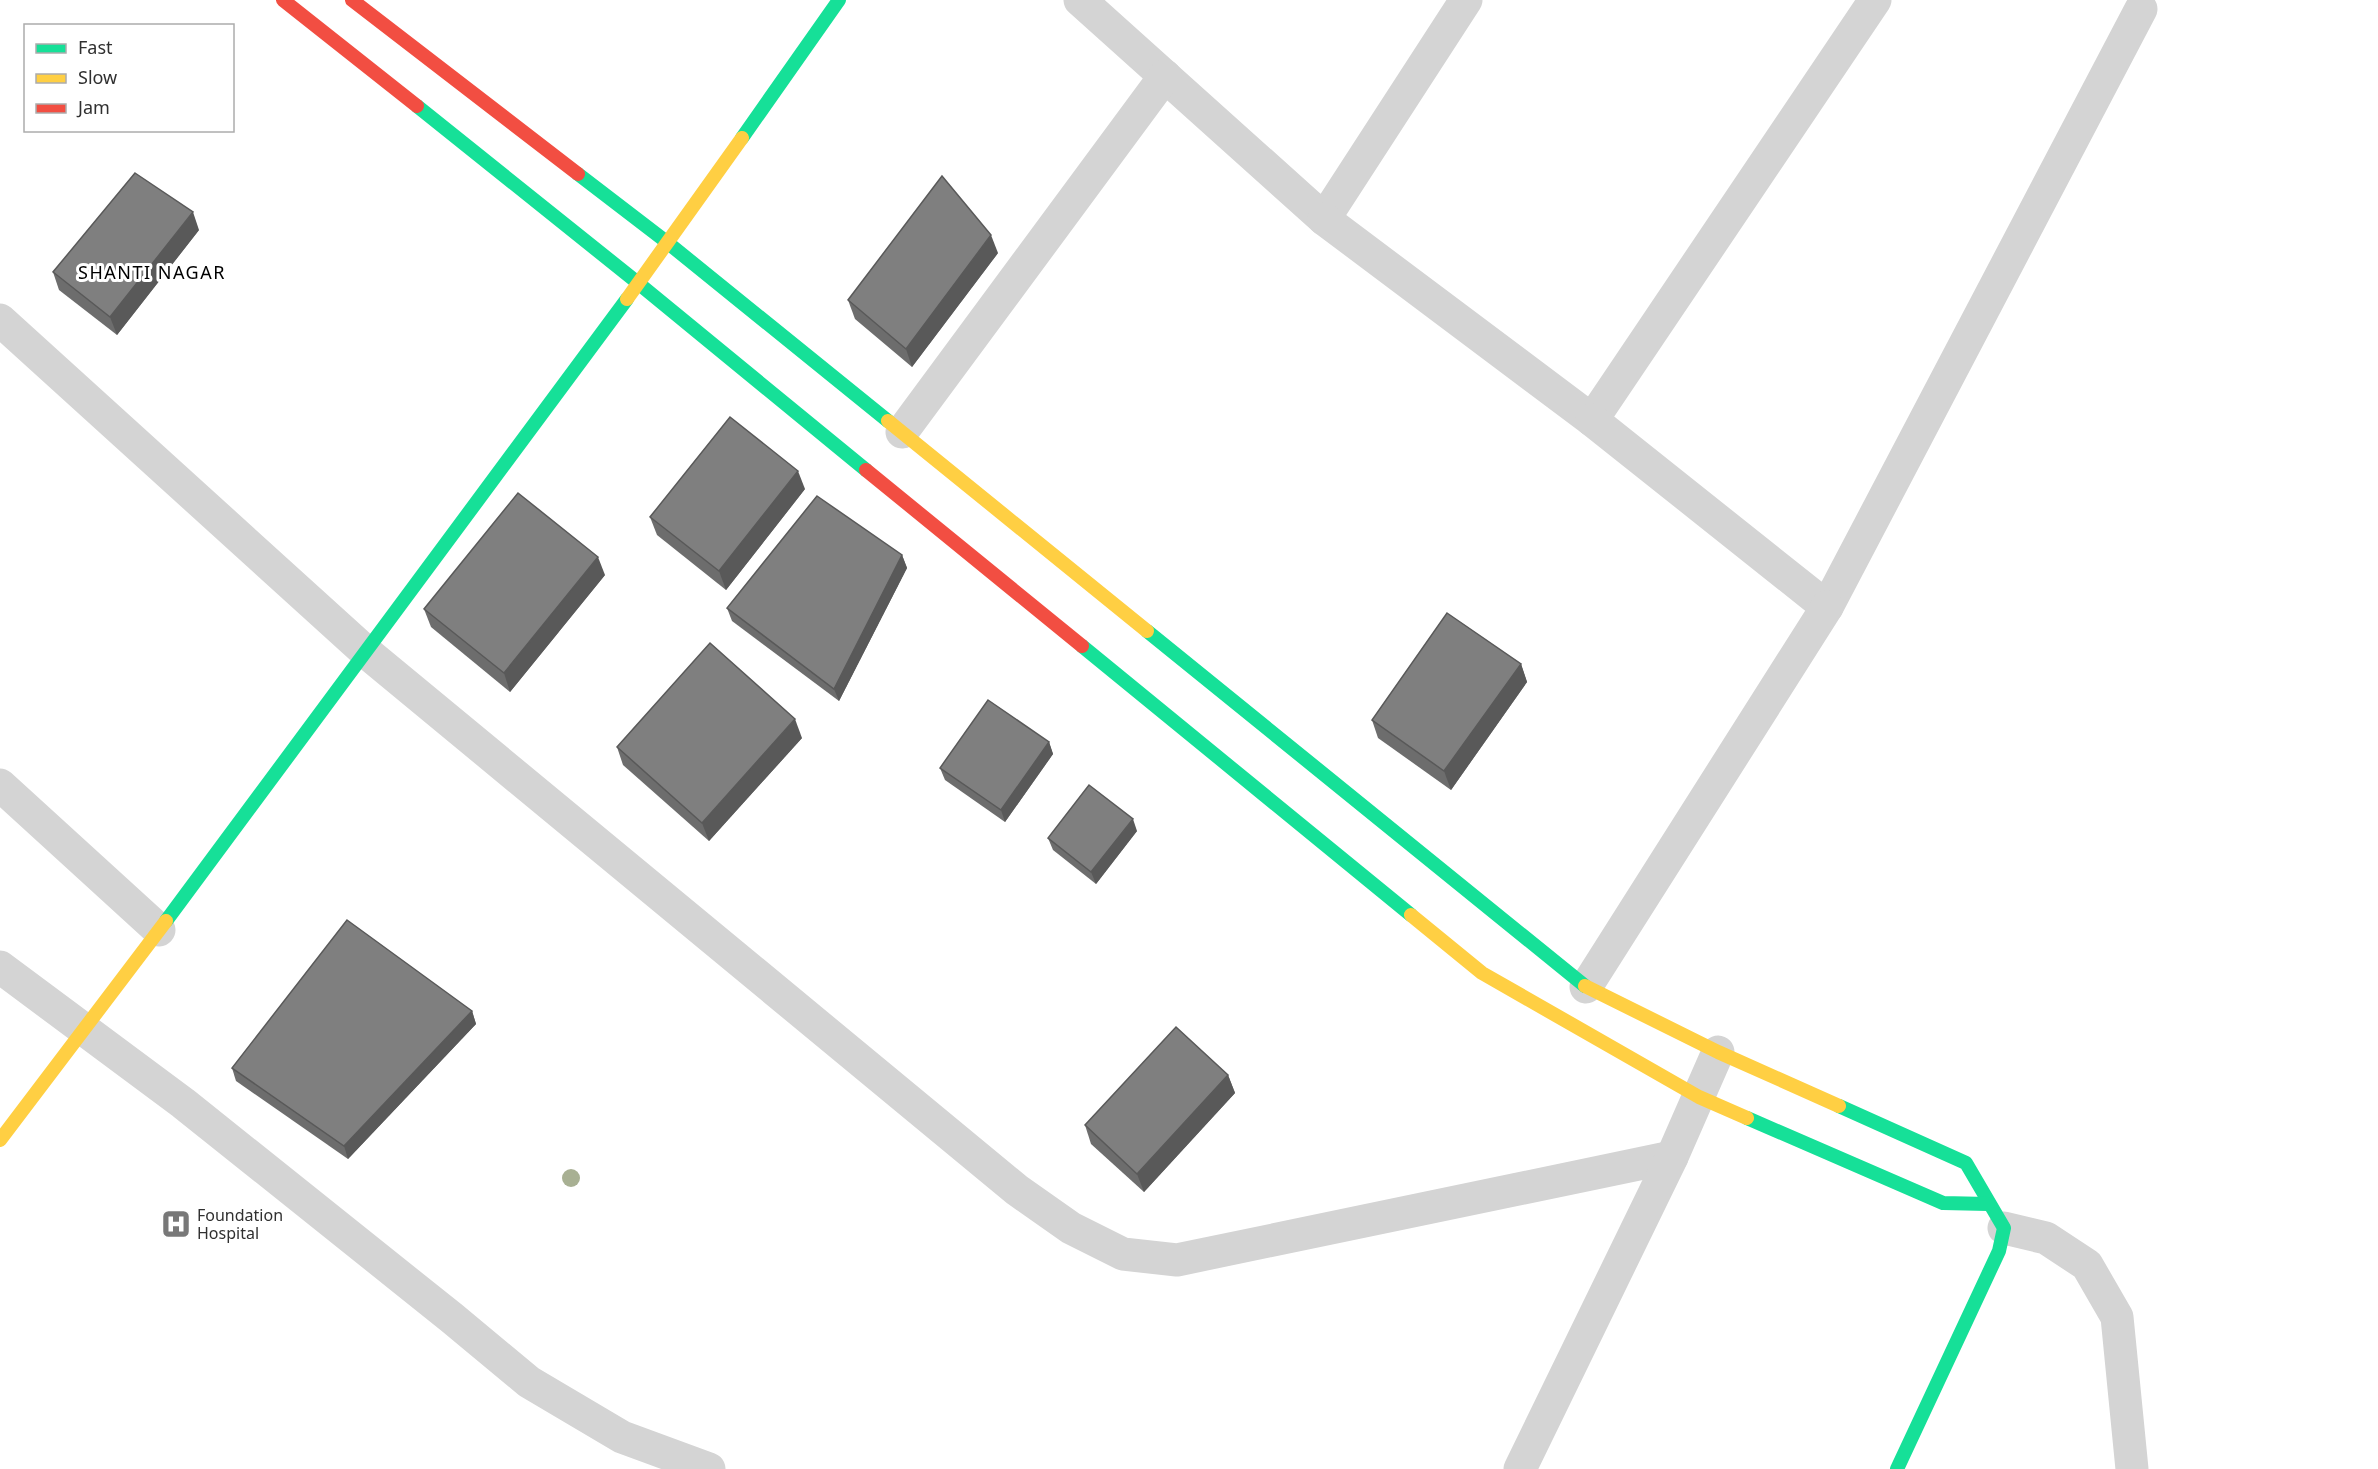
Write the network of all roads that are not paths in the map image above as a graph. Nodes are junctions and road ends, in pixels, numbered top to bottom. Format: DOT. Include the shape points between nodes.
graph roads {
  1 [pos="283,0"];
  2 [pos="352,0"];
  3 [pos="839,0"];
  4 [pos="1080,0"];
  5 [pos="1466,0"];
  6 [pos="1875,0"];
  7 [pos="2140,3"];
  8 [pos="1165,76"];
  9 [pos="1324,219"];
  10 [pos="668,243"];
  11 [pos="638,282"];
  12 [pos="0,320"];
  13 [pos="1592,420"];
  14 [pos="902,432"];
  15 [pos="1827,607"];
  16 [pos="366,652"];
  17 [pos="0,784"];
  18 [pos="159,930"];
  19 [pos="0,967"];
  20 [pos="1586,987"];
  21 [pos="84,1028"];
  22 [pos="1718,1052"];
  23 [pos="1699,1097"];
  24 [pos="0,1140"];
  25 [pos="1672,1157"];
  26 [pos="1996,1216"];
  27 [pos="709,1469"];
  28 [pos="1520,1469"];
  29 [pos="1897,1469"];
  30 [pos="2132,1469"];
  1 -- 11 [label="street"];
  2 -- 10 [label="street"];
  3 -- 10 [label="street"];
  4 -- 8 [label="street"];
  5 -- 9 [label="street"];
  6 -- 13 [label="street"];
  7 -- 15 [label="street"];
  8 -- 9 [label="street"];
  8 -- 14 [label="street"];
  9 -- 13 [label="street"];
  10 -- 11 [label="street"];
  10 -- 14 [label="street"];
  11 -- 16 [label="street"];
  11 -- 23 [label="street" via="1482,974"];
  12 -- 16 [label="street"];
  13 -- 15 [label="street"];
  14 -- 20 [label="street"];
  15 -- 20 [label="street"];
  16 -- 18 [label="street"];
  16 -- 25 [label="street" via="1017,1190 1071,1228 1123,1254 1177,1260"];
  17 -- 18 [label="street"];
  18 -- 21 [label="street"];
  19 -- 21 [label="street"];
  20 -- 22 [label="street"];
  21 -- 24 [label="street"];
  21 -- 27 [label="street" via="529,1382 622,1437"];
  22 -- 23 [label="street"];
  22 -- 26 [label="street" via="1966,1162"];
  23 -- 25 [label="street"];
  23 -- 26 [label="street" via="1943,1203"];
  25 -- 28 [label="street"];
  26 -- 29 [label="street" via="1999,1251"];
  26 -- 30 [label="street" via="2046,1238 2087,1265 2117,1317"];
}
